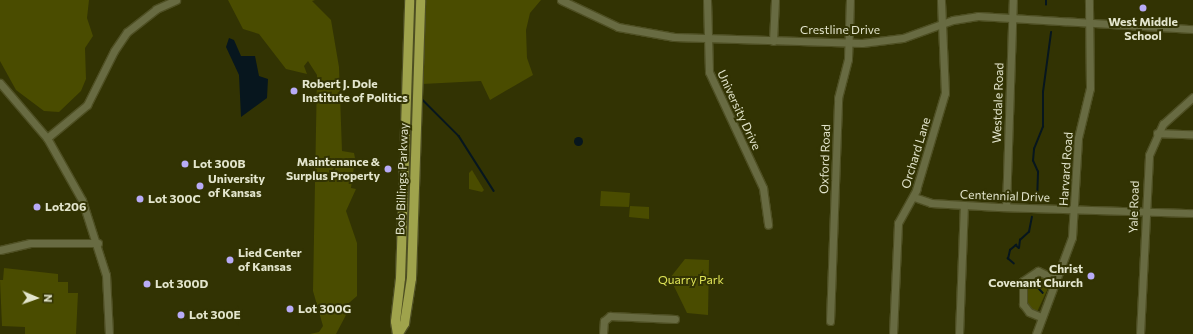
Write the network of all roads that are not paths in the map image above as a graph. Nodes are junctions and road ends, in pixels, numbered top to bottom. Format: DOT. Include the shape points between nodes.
graph roads {
  1 [pos="176,0"];
  2 [pos="409,0"];
  3 [pos="420,0"];
  4 [pos="561,0"];
  5 [pos="707,0"];
  6 [pos="775,0"];
  7 [pos="850,0"];
  8 [pos="941,0"];
  9 [pos="1012,0"];
  10 [pos="1089,0"];
  11 [pos="1012,17"];
  12 [pos="944,23"];
  13 [pos="1089,26"];
  14 [pos="1193,29"];
  15 [pos="707,38"];
  16 [pos="773,41"];
  17 [pos="848,44"];
  18 [pos="0,83"];
  19 [pos="1193,97"];
  20 [pos="1157,133"];
  21 [pos="1193,134"];
  22 [pos="47,138"];
  23 [pos="914,198"];
  24 [pos="964,205"];
  25 [pos="1006,207"];
  26 [pos="1075,209"];
  27 [pos="1144,211"];
  28 [pos="1193,213"];
  29 [pos="768,225"];
  30 [pos="98,242"];
  31 [pos="0,250"];
  32 [pos="1057,280"];
  33 [pos="1040,317"];
  34 [pos="675,319"];
  35 [pos="830,320"];
  36 [pos="108,334"];
  37 [pos="397,334"];
  38 [pos="603,334"];
  39 [pos="893,334"];
  40 [pos="959,334"];
  41 [pos="1036,334"];
  42 [pos="1140,334"];
  1 -- 22 [label="street" via="156,9 127,32 114,51 87,105"];
  2 -- 37 [label="main road, Bob Billings Parkway" via="400,278 395,321"];
  3 -- 37 [label="main road, Bob Billings Parkway" via="411,278 404,323"];
  4 -- 15 [label="street, Crestline Drive" via="629,30"];
  5 -- 15 [label="street, University Drive"];
  6 -- 16 [label="street"];
  7 -- 17 [label="street, Oxford Road"];
  8 -- 12 [label="street, Orchard Lane"];
  9 -- 11 [label="street, Westdale Road"];
  10 -- 13 [label="street, Harvard Road"];
  11 -- 12 [label="street, Crestline Drive" via="969,17"];
  11 -- 13 [label="street, Crestline Drive"];
  11 -- 25 [label="street, Westdale Road"];
  12 -- 17 [label="street, Crestline Drive" via="896,39"];
  12 -- 23 [label="street, Orchard Lane" via="944,100"];
  13 -- 14 [label="street, Crestline Drive"];
  13 -- 26 [label="street, Harvard Road" via="1090,88 1078,138"];
  15 -- 16 [label="street, Crestline Drive"];
  15 -- 29 [label="street, University Drive" via="709,72 763,188"];
  16 -- 17 [label="street, Crestline Drive"];
  17 -- 35 [label="street, Oxford Road" via="838,98"];
  18 -- 22 [label="street"];
  19 -- 20 [label="street, Yale Road" via="1169,116"];
  20 -- 21 [label="street"];
  20 -- 27 [label="street, Yale Road" via="1147,163"];
  22 -- 30 [label="street" via="78,190"];
  23 -- 24 [label="street, Centennial Drive"];
  23 -- 39 [label="street, Orchard Lane" via="897,231"];
  24 -- 25 [label="street, Centennial Drive"];
  24 -- 40 [label="street"];
  25 -- 26 [label="street, Centennial Drive"];
  26 -- 27 [label="street, Centennial Drive"];
  26 -- 32 [label="street, Harvard Road" via="1069,248"];
  27 -- 28 [label="street, Centennial Drive"];
  27 -- 42 [label="street, Yale Road"];
  30 -- 31 [label="street" via="30,243"];
  30 -- 36 [label="street" via="108,289"];
  32 -- 33 [label="street, Harvard Road"];
  32 -- 33 [label="street" via="1038,271 1023,281 1023,304 1029,312"];
  33 -- 41 [label="street, Harvard Road"];
  34 -- 38 [label="street" via="610,316 604,321"];
}
